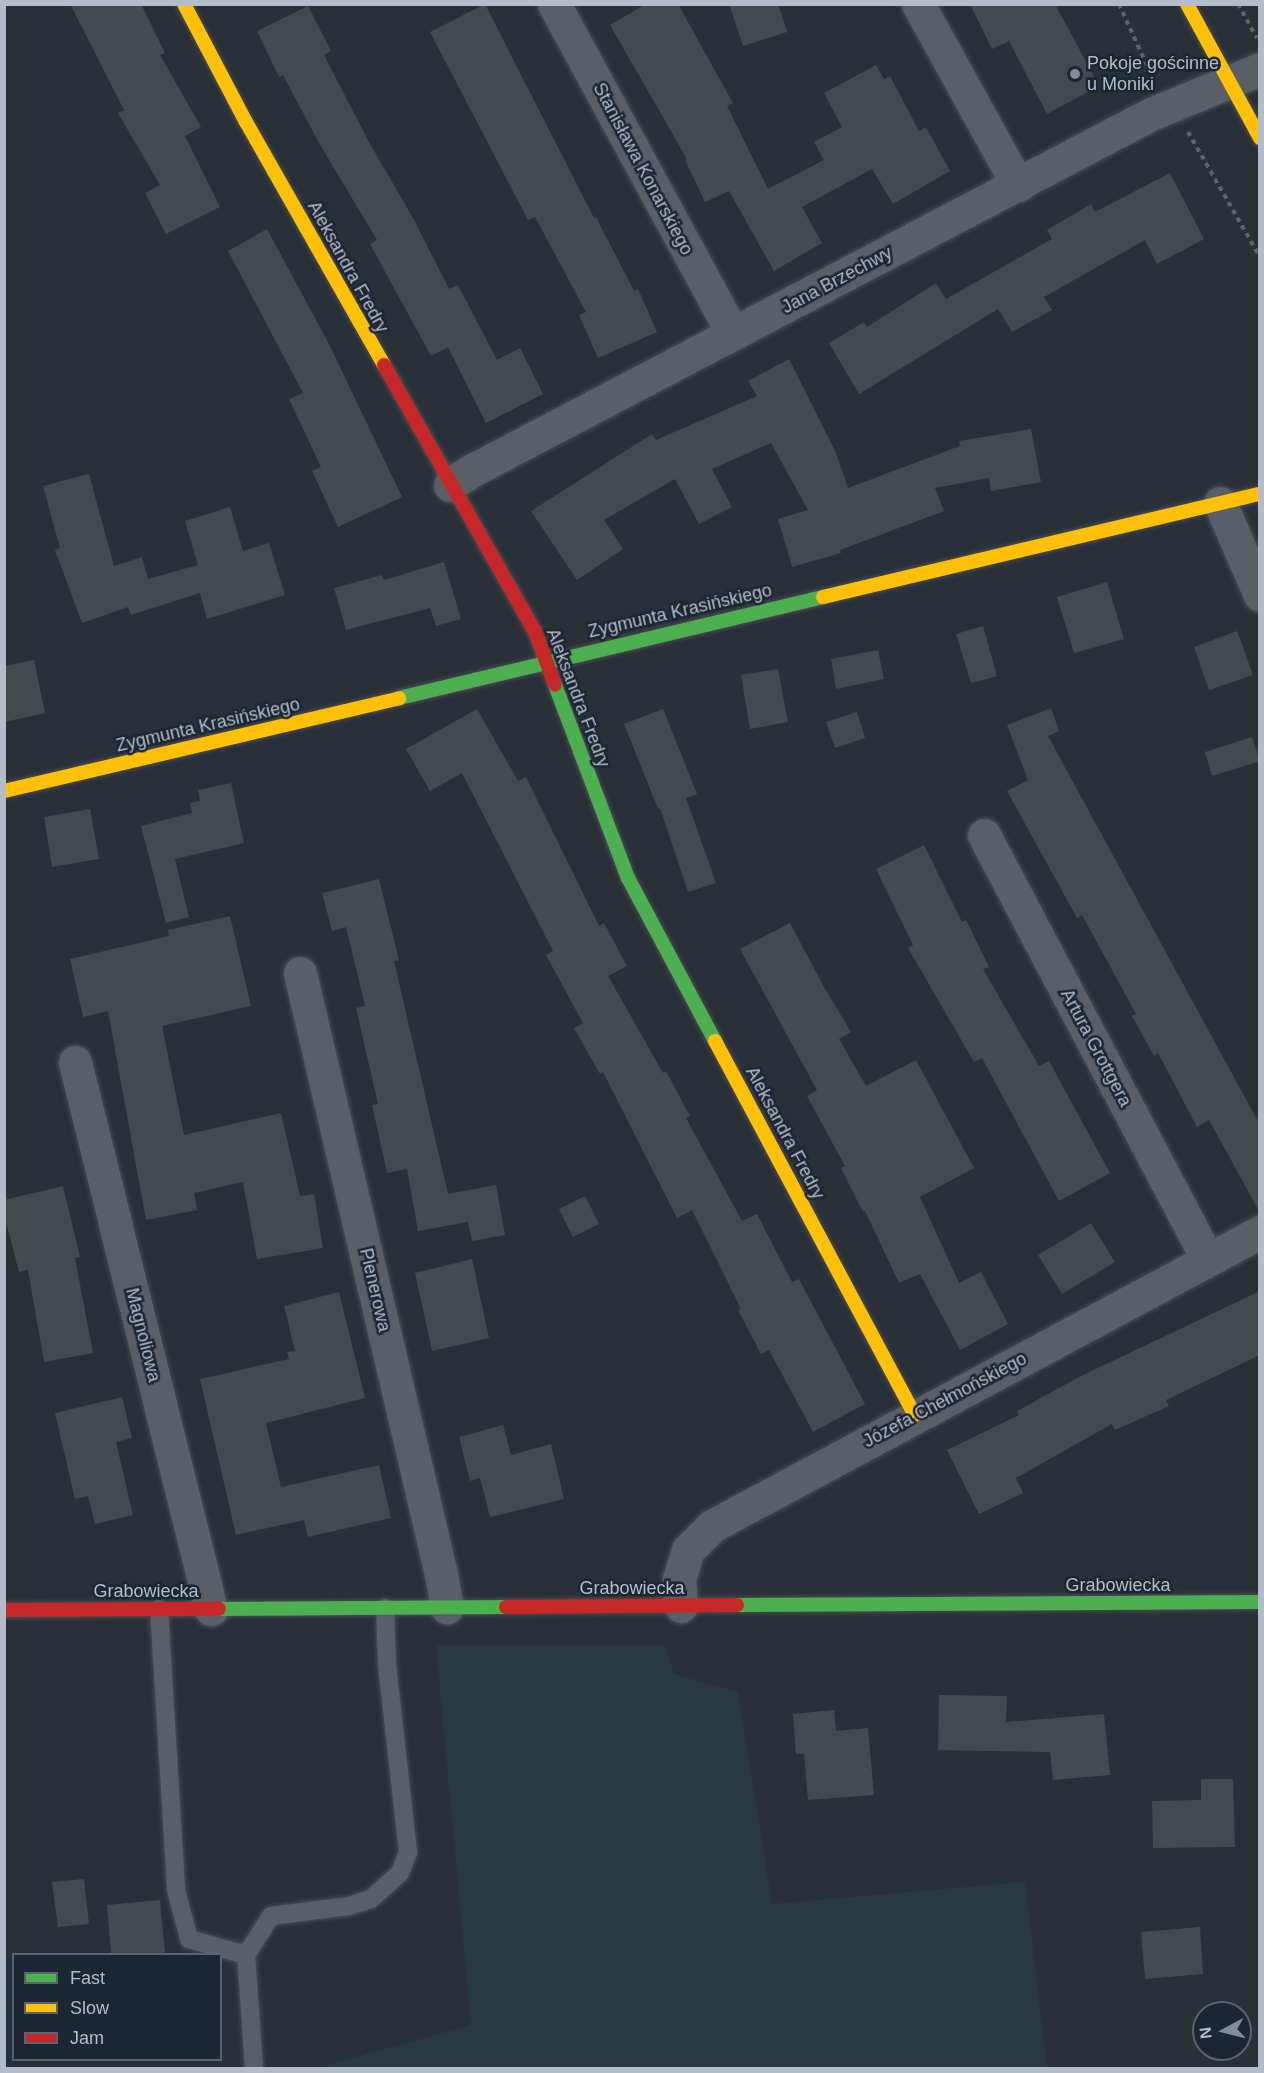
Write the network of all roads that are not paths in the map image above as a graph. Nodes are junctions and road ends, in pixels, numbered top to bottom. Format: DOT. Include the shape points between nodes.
graph roads {
  1 [pos="184,4"];
  2 [pos="554,4"];
  3 [pos="918,4"];
  4 [pos="1187,4"];
  5 [pos="1260,69"];
  6 [pos="1228,84"];
  7 [pos="1260,138"];
  8 [pos="1018,185"];
  9 [pos="733,334"];
  10 [pos="450,485"];
  11 [pos="1260,494"];
  12 [pos="1220,503"];
  13 [pos="1260,595"];
  14 [pos="547,661"];
  15 [pos="4,791"];
  16 [pos="984,836"];
  17 [pos="300,974"];
  18 [pos="75,1062"];
  19 [pos="1260,1232"];
  20 [pos="1208,1260"];
  21 [pos="915,1415"];
  22 [pos="1260,1602"];
  23 [pos="681,1606"];
  24 [pos="447,1607"];
  25 [pos="386,1608"];
  26 [pos="159,1609"];
  27 [pos="211,1609"];
  28 [pos="4,1610"];
  29 [pos="246,1955"];
  30 [pos="254,2068"];
  1 -- 10 [label="street, Aleksandra Fredry"];
  2 -- 9 [label="street, Stanisława Konarskiego"];
  3 -- 8 [label="street"];
  4 -- 6 [label="street"];
  5 -- 6 [label="street, Jana Brzechwy"];
  6 -- 7 [label="street"];
  6 -- 8 [label="street, Jana Brzechwy" via="1152,114"];
  8 -- 9 [label="street, Jana Brzechwy"];
  9 -- 10 [label="street, Jana Brzechwy"];
  10 -- 14 [label="street, Aleksandra Fredry" via="536,634"];
  11 -- 12 [label="street, Zygmunta Krasińskiego"];
  12 -- 13 [label="street"];
  12 -- 14 [label="street, Zygmunta Krasińskiego"];
  14 -- 15 [label="street, Zygmunta Krasińskiego"];
  14 -- 21 [label="street, Aleksandra Fredry" via="628,878"];
  16 -- 20 [label="street, Artura Grottgera"];
  17 -- 24 [label="street, Plenerowa"];
  18 -- 27 [label="street, Magnoliowa"];
  19 -- 20 [label="street, Józefa Chełmońskiego"];
  20 -- 21 [label="street, Józefa Chełmońskiego"];
  21 -- 23 [label="street, Józefa Chełmońskiego" via="712,1526 688,1550 679,1579"];
  22 -- 23 [label="street, Grabowiecka"];
  23 -- 24 [label="street, Grabowiecka"];
  24 -- 25 [label="street, Grabowiecka"];
  25 -- 27 [label="street, Grabowiecka"];
  25 -- 29 [label="lane" via="387,1664 408,1852 400,1873 371,1899 349,1906 271,1916"];
  26 -- 27 [label="street, Grabowiecka"];
  26 -- 28 [label="street, Grabowiecka"];
  26 -- 29 [label="lane" via="176,1890 189,1939"];
  29 -- 30 [label="lane"];
}
